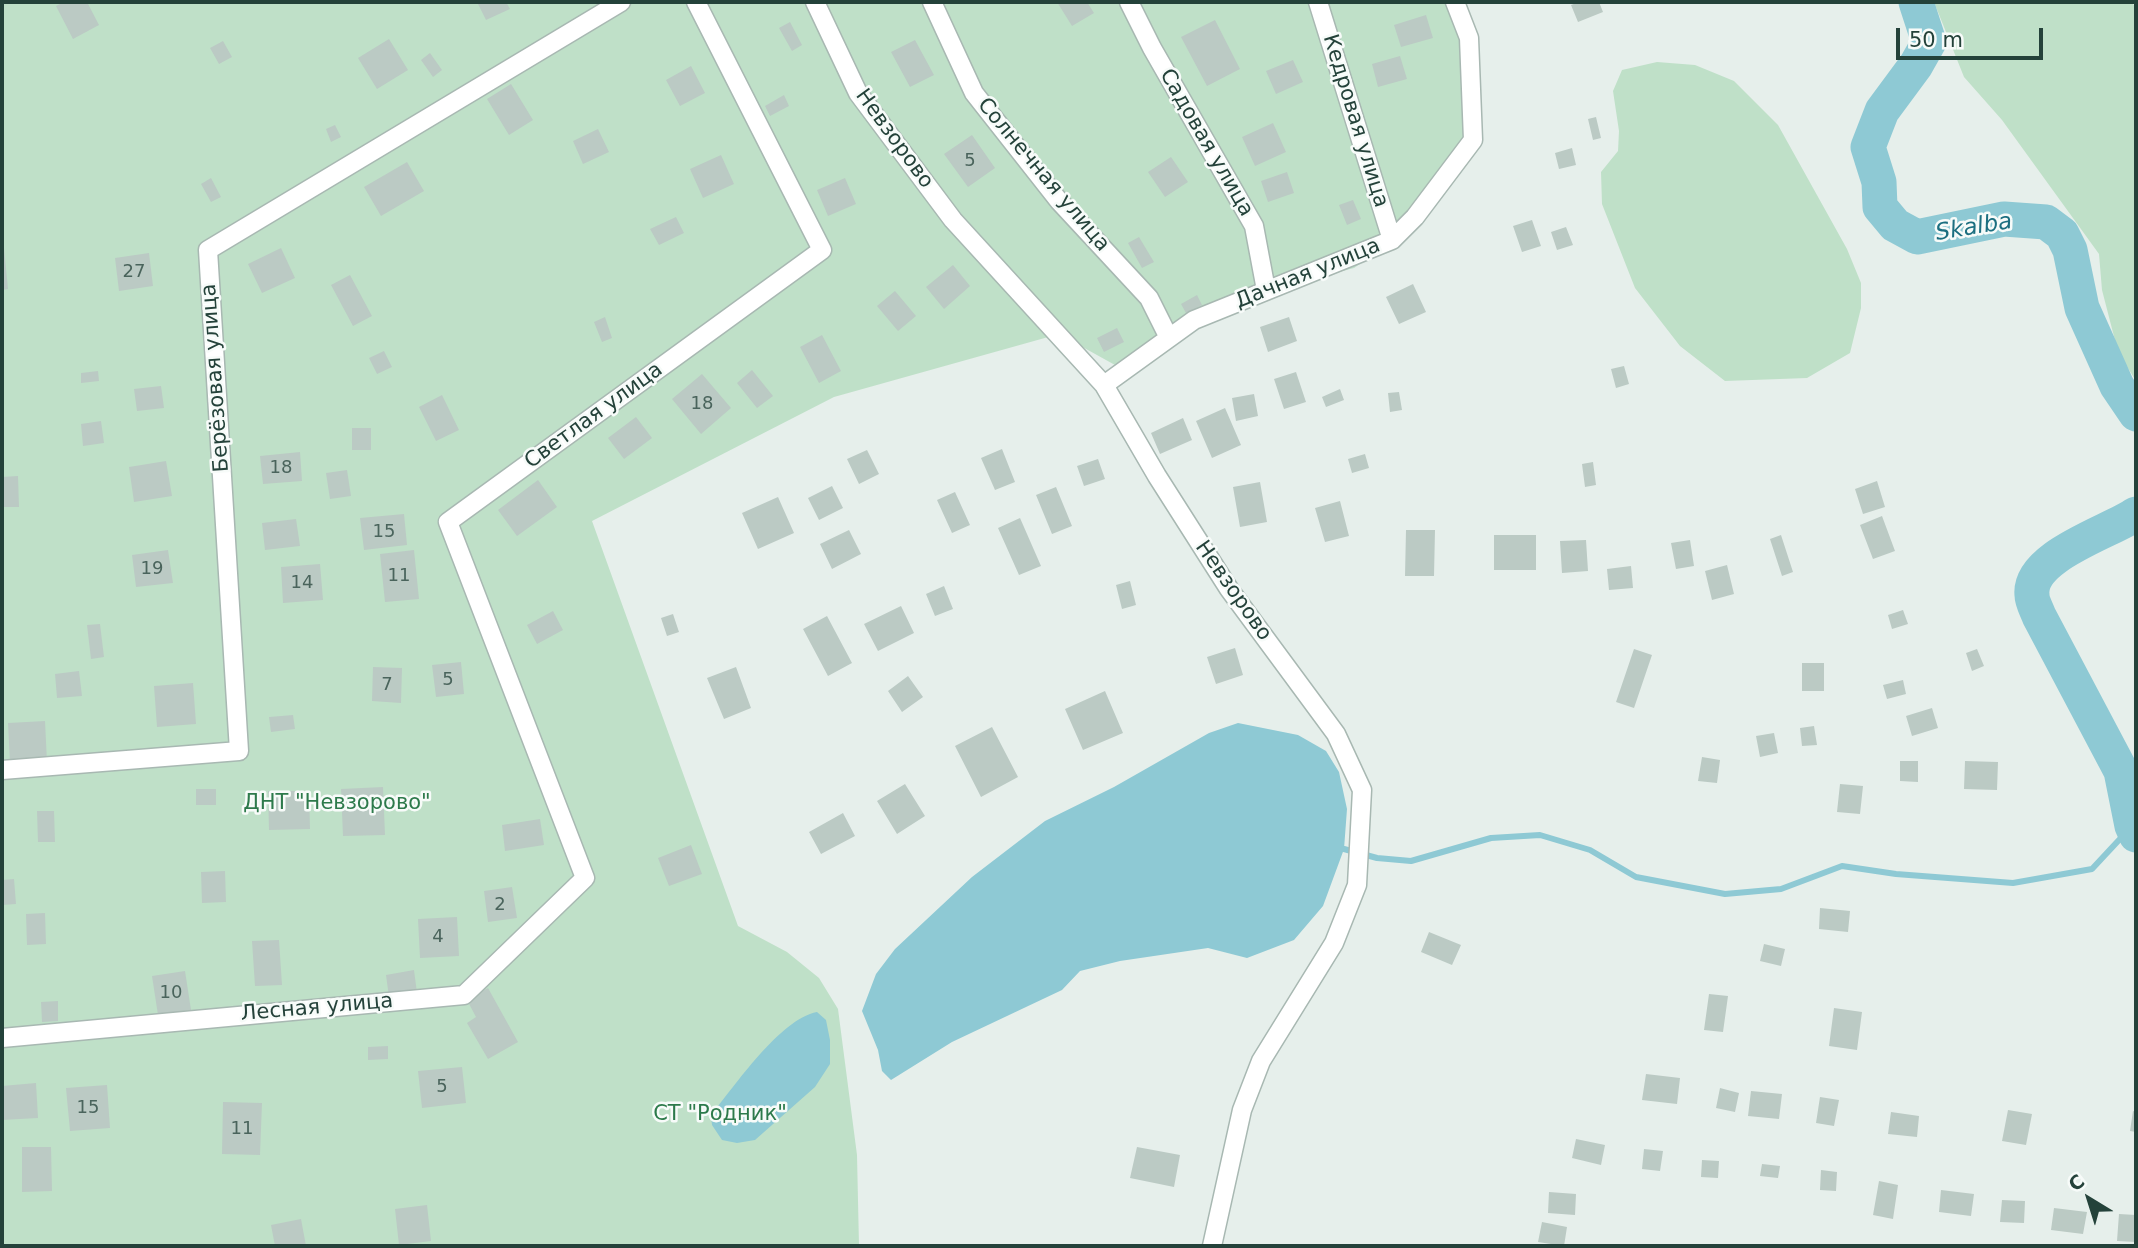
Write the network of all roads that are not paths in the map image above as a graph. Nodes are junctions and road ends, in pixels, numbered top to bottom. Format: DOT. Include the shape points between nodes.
graph roads {
  1 [pos="621,2"];
  2 [pos="696,2"];
  3 [pos="815,2"];
  4 [pos="932,2"];
  5 [pos="1129,2"];
  6 [pos="1318,2"];
  7 [pos="1455,2"];
  8 [pos="1392,240"];
  9 [pos="1266,290"];
  10 [pos="1169,338"];
  11 [pos="1104,385"];
  12 [pos="2,770"];
  13 [pos="585,878"];
  14 [pos="2,1038"];
  15 [pos="1212,1246"];
  1 -- 12 [label="street, Берёзовая улица" via="208,250 239,751"];
  2 -- 13 [label="street, Светлая улица" via="822,250 448,522"];
  3 -- 11 [label="street, Невзорово" via="858,93 873,114 953,220"];
  4 -- 10 [label="street, Солнечная улица" via="974,93 1059,201 1149,298"];
  5 -- 9 [label="street, Садовая улица" via="1254,226"];
  6 -- 8 [label="street, Кедровая улица"];
  7 -- 8 [label="street, Дачная улица" via="1469,38 1473,140"];
  8 -- 9 [label="street, Дачная улица"];
  9 -- 10 [label="street, Дачная улица" via="1195,320"];
  10 -- 11 [label="street, Дачная улица"];
  11 -- 15 [label="street, Невзорово" via="1240,606 1336,734 1362,790 1357,885 1334,943 1261,1061 1241,1110"];
  13 -- 14 [label="street, Лесная улица" via="464,995"];
}
